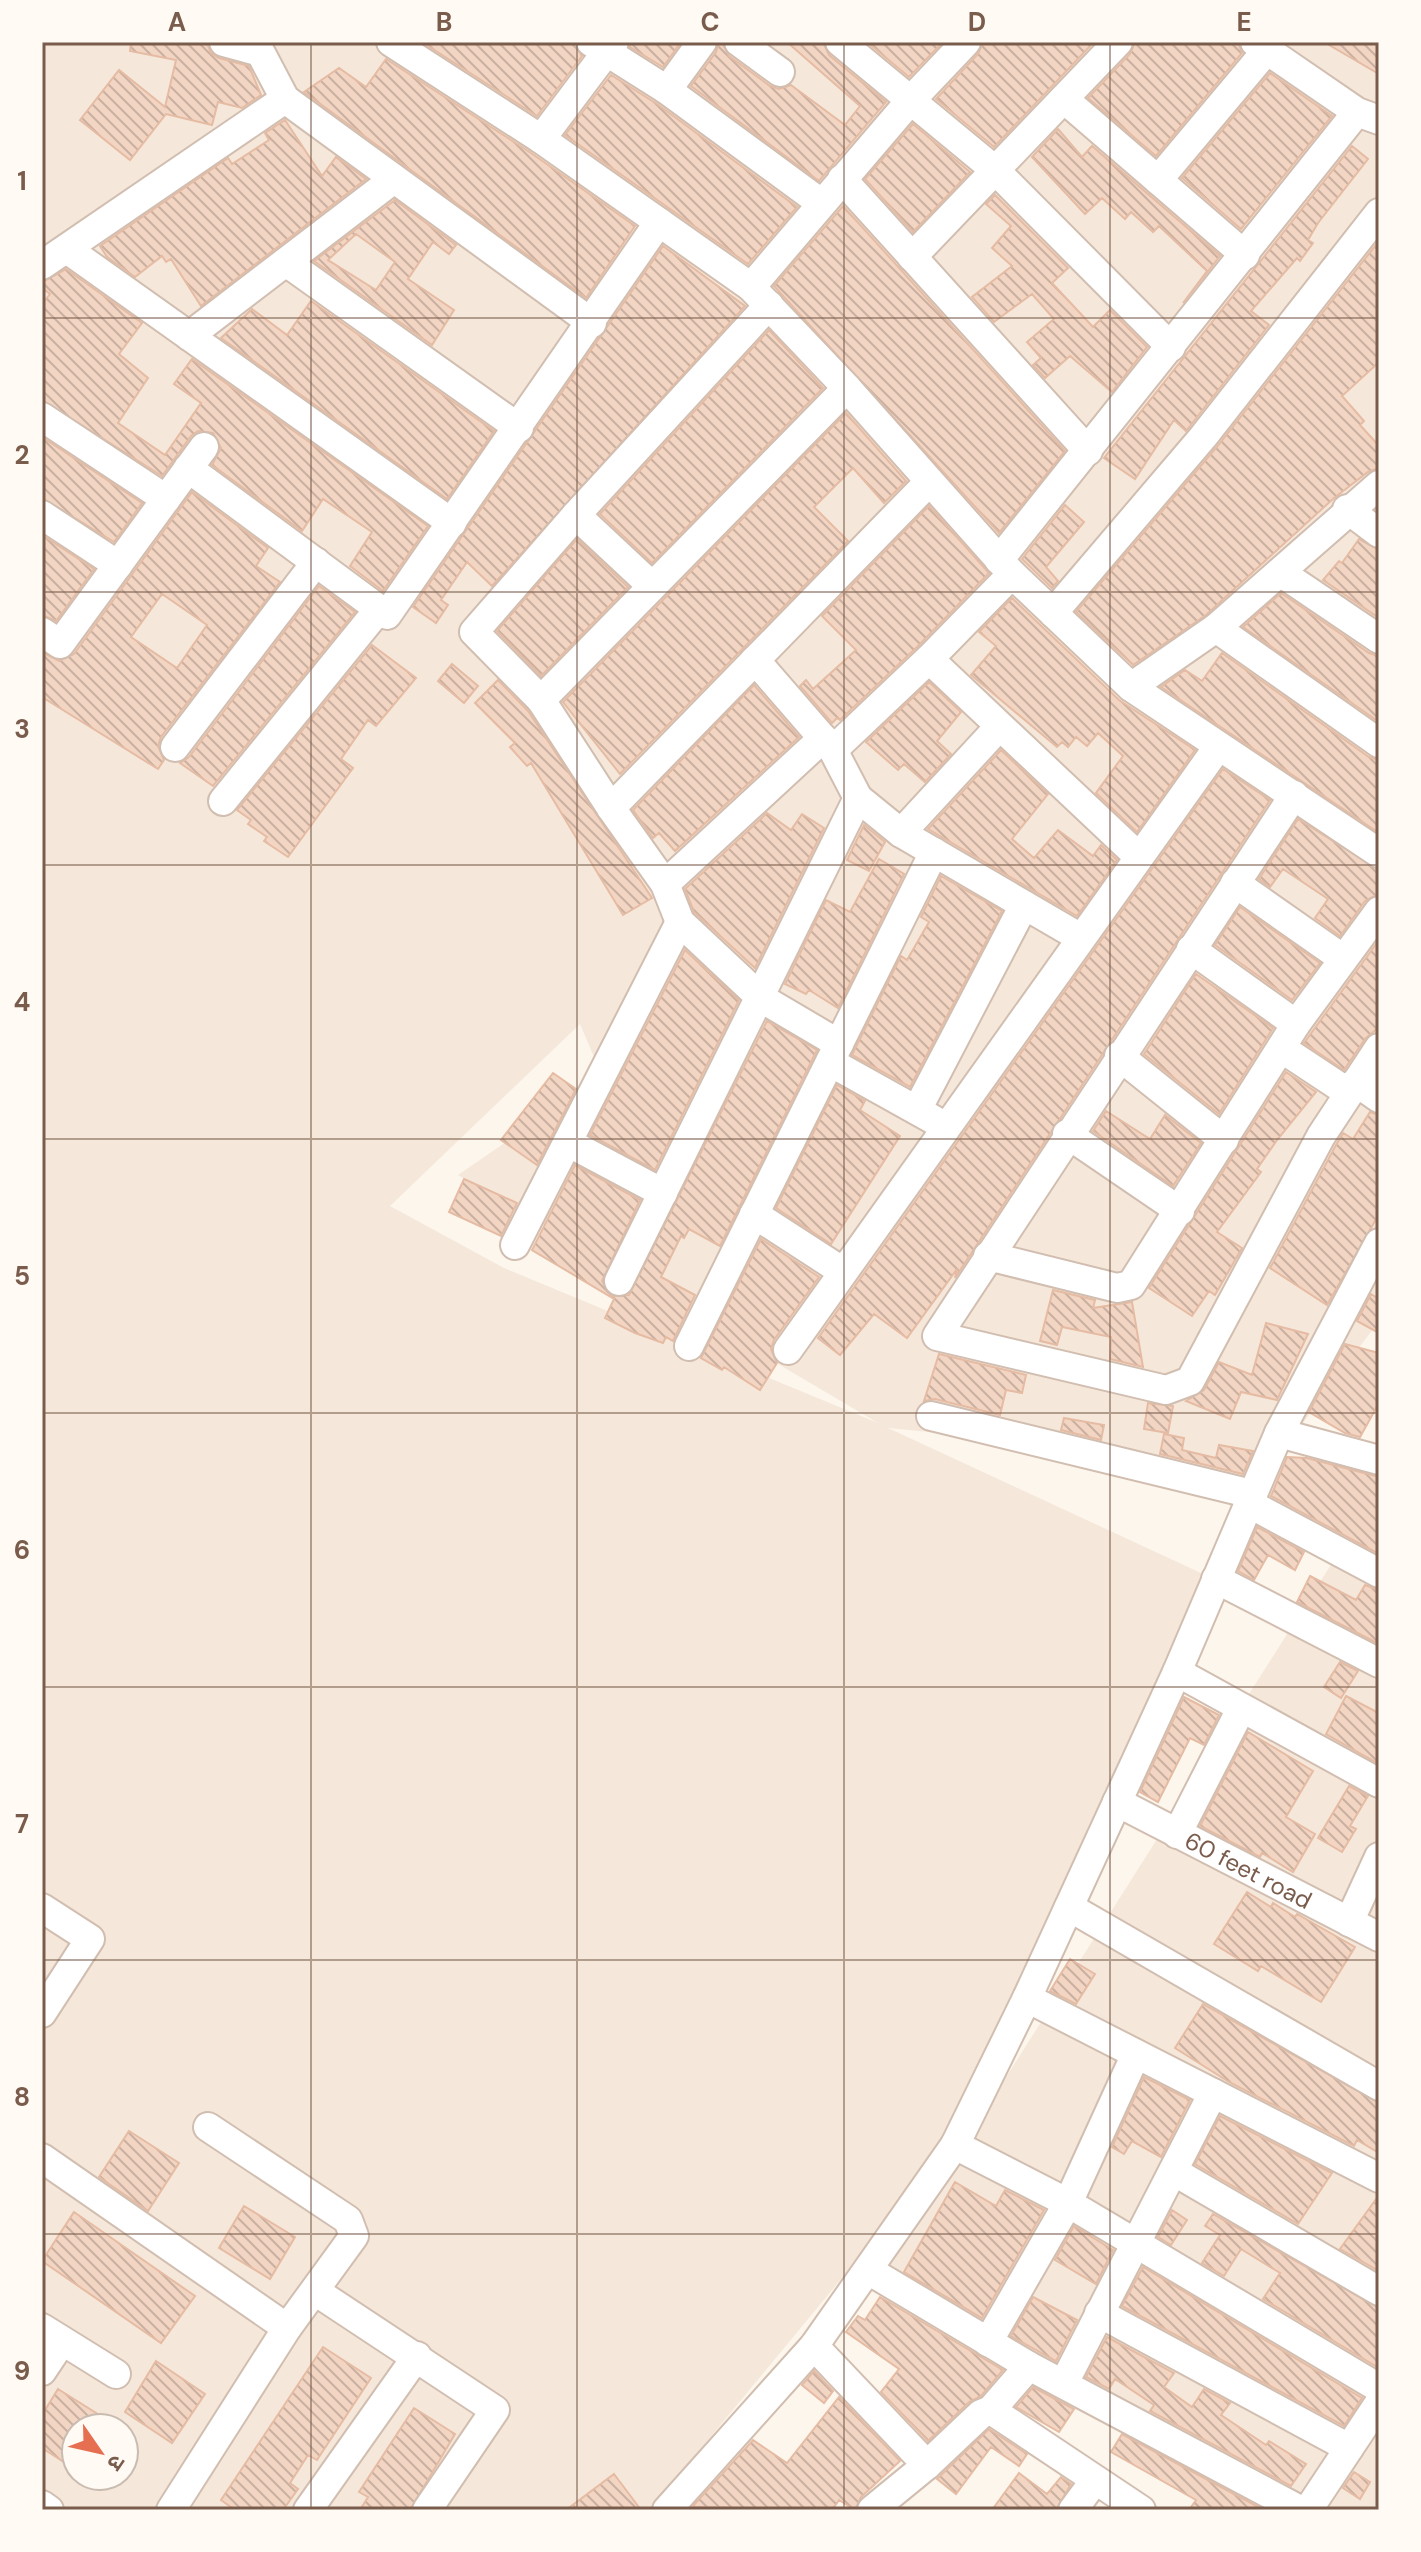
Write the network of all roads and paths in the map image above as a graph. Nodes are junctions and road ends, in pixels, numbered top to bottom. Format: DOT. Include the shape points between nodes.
graph roads {
  1 [pos="224,42"];
  2 [pos="391,42"];
  3 [pos="702,42"];
  4 [pos="739,42"];
  5 [pos="840,42"];
  6 [pos="966,42"];
  7 [pos="1118,42"];
  8 [pos="604,45"];
  9 [pos="256,46"];
  10 [pos="1261,46"];
  11 [pos="780,72"];
  12 [pos="667,90"];
  13 [pos="285,99"];
  14 [pos="1064,99"];
  15 [pos="910,101"];
  16 [pos="1368,116"];
  17 [pos="541,139"];
  18 [pos="995,170"];
  19 [pos="394,179"];
  20 [pos="842,179"];
  21 [pos="1158,180"];
  22 [pos="821,203"];
  23 [pos="1379,213"];
  24 [pos="659,222"];
  25 [pos="67,249"];
  26 [pos="1245,255"];
  27 [pos="912,257"];
  28 [pos="286,262"];
  29 [pos="42,265"];
  30 [pos="760,296"];
  31 [pos="592,323"];
  32 [pos="189,336"];
  33 [pos="1171,347"];
  34 [pos="847,388"];
  35 [pos="42,417"];
  36 [pos="519,428"];
  37 [pos="1088,451"];
  38 [pos="928,483"];
  39 [pos="1379,485"];
  40 [pos="166,499"];
  41 [pos="1347,509"];
  42 [pos="42,515"];
  43 [pos="576,515"];
  44 [pos="452,523"];
  45 [pos="1379,533"];
  46 [pos="316,562"];
  47 [pos="118,565"];
  48 [pos="1005,567"];
  49 [pos="1280,572"];
  50 [pos="652,586"];
  51 [pos="379,609"];
  52 [pos="1053,613"];
  53 [pos="1216,628"];
  54 [pos="42,632"];
  55 [pos="1379,639"];
  56 [pos="929,659"];
  57 [pos="755,660"];
  58 [pos="1131,687"];
  59 [pos="541,700"];
  60 [pos="998,728"];
  61 [pos="1379,743"];
  62 [pos="828,744"];
  63 [pos="175,747"];
  64 [pos="1218,747"];
  65 [pos="1294,795"];
  66 [pos="858,798"];
  67 [pos="223,801"];
  68 [pos="611,808"];
  69 [pos="901,833"];
  70 [pos="934,852"];
  71 [pos="1379,853"];
  72 [pos="1139,857"];
  73 [pos="1235,883"];
  74 [pos="665,884"];
  75 [pos="1024,905"];
  76 [pos="1379,911"];
  77 [pos="680,922"];
  78 [pos="1081,938"];
  79 [pos="1191,949"];
  80 [pos="1342,958"];
  81 [pos="761,998"];
  82 [pos="1288,1036"];
  83 [pos="1379,1048"];
  84 [pos="834,1053"];
  85 [pos="1119,1056"];
  86 [pos="1361,1091"];
  87 [pos="917,1110"];
  88 [pos="945,1127"];
  89 [pos="1067,1134"];
  90 [pos="1224,1140"];
  91 [pos="569,1143"];
  92 [pos="663,1193"];
  93 [pos="1180,1211"];
  94 [pos="754,1214"];
  95 [pos="1379,1243"];
  96 [pos="515,1245"];
  97 [pos="988,1256"];
  98 [pos="842,1271"];
  99 [pos="619,1281"];
  100 [pos="689,1346"];
  101 [pos="788,1350"];
  102 [pos="931,1416"];
  103 [pos="1279,1433"];
  104 [pos="1379,1460"];
  105 [pos="1250,1499"];
  106 [pos="1379,1573"];
  107 [pos="1216,1579"];
  108 [pos="1379,1663"];
  109 [pos="1177,1672"];
  110 [pos="1241,1709"];
  111 [pos="1379,1783"];
  112 [pos="1117,1802"];
  113 [pos="1177,1834"];
  114 [pos="1379,1857"];
  115 [pos="1069,1907"];
  116 [pos="42,1908"];
  117 [pos="1349,1922"];
  118 [pos="1379,1937"];
  119 [pos="1027,1998"];
  120 [pos="42,2013"];
  121 [pos="1136,2054"];
  122 [pos="1379,2086"];
  123 [pos="1213,2093"];
  124 [pos="208,2127"];
  125 [pos="955,2145"];
  126 [pos="42,2158"];
  127 [pos="1173,2171"];
  128 [pos="1379,2178"];
  129 [pos="1068,2203"];
  130 [pos="1136,2244"];
  131 [pos="868,2270"];
  132 [pos="315,2291"];
  133 [pos="1379,2291"];
  134 [pos="1099,2313"];
  135 [pos="287,2328"];
  136 [pos="52,2335"];
  137 [pos="988,2342"];
  138 [pos="814,2346"];
  139 [pos="417,2356"];
  140 [pos="1029,2366"];
  141 [pos="42,2371"];
  142 [pos="116,2374"];
  143 [pos="1064,2383"];
  144 [pos="1379,2388"];
  145 [pos="1379,2403"];
  146 [pos="991,2410"];
  147 [pos="1349,2448"];
  148 [pos="927,2465"];
  149 [pos="1095,2480"];
  150 [pos="42,2505"];
  151 [pos="49,2510"];
  152 [pos="171,2510"];
  153 [pos="308,2510"];
  154 [pos="427,2510"];
  155 [pos="667,2510"];
  156 [pos="872,2510"];
  157 [pos="1073,2510"];
  158 [pos="1141,2510"];
  159 [pos="1300,2510"];
  160 [pos="1308,2510"];
  1 -- 9 [label="street"];
  2 -- 17 [label="street"];
  3 -- 12 [label="street"];
  4 -- 11 [label="street"];
  5 -- 15 [label="street"];
  6 -- 15 [label="street"];
  7 -- 14 [label="street"];
  8 -- 12 [label="street"];
  8 -- 17 [label="street"];
  9 -- 13 [label="street"];
  10 -- 16 [label="street"];
  10 -- 21 [label="street"];
  12 -- 22 [label="street"];
  13 -- 19 [label="street"];
  13 -- 25 [label="street"];
  14 -- 18 [label="street"];
  14 -- 21 [label="street"];
  15 -- 18 [label="street"];
  15 -- 20 [label="street"];
  16 -- 26 [label="street"];
  17 -- 24 [label="street"];
  18 -- 27 [label="street"];
  18 -- 33 [label="street"];
  19 -- 28 [label="street"];
  19 -- 31 [label="street"];
  20 -- 22 [label="street"];
  20 -- 27 [label="street"];
  21 -- 26 [label="street"];
  22 -- 30 [label="street"];
  23 -- 52 [label="street" via="1203,437"];
  24 -- 30 [label="street"];
  24 -- 31 [label="street"];
  25 -- 29 [label="street"];
  25 -- 32 [label="street"];
  26 -- 33 [label="street"];
  27 -- 37 [label="street"];
  28 -- 32 [label="street"];
  28 -- 36 [label="street"];
  30 -- 34 [label="street"];
  30 -- 43 [label="street"];
  31 -- 36 [label="street"];
  32 -- 44 [label="street"];
  33 -- 37 [label="street"];
  34 -- 38 [label="street"];
  34 -- 50 [label="street"];
  35 -- 40 [label="street"];
  36 -- 44 [label="street"];
  37 -- 48 [label="street"];
  38 -- 48 [label="street"];
  38 -- 57 [label="street"];
  39 -- 41 [label="street"];
  40 -- 46 [label="street" via="196,457"];
  40 -- 47 [label="street"];
  41 -- 45 [label="street"];
  41 -- 49 [label="street"];
  42 -- 47 [label="street"];
  43 -- 50 [label="street"];
  43 -- 59 [label="street" via="474,632"];
  44 -- 51 [label="street" via="387,615"];
  46 -- 51 [label="street"];
  46 -- 63 [label="street"];
  47 -- 54 [label="street" via="60,644"];
  48 -- 52 [label="street"];
  48 -- 56 [label="street"];
  49 -- 53 [label="street"];
  49 -- 55 [label="street"];
  50 -- 59 [label="street"];
  51 -- 67 [label="street"];
  52 -- 58 [label="street"];
  53 -- 58 [label="street"];
  53 -- 61 [label="street"];
  56 -- 60 [label="street"];
  56 -- 62 [label="street"];
  57 -- 62 [label="street"];
  57 -- 68 [label="street"];
  58 -- 64 [label="street"];
  59 -- 68 [label="street"];
  60 -- 69 [label="street"];
  60 -- 72 [label="street"];
  62 -- 66 [label="street"];
  62 -- 74 [label="street"];
  64 -- 65 [label="street"];
  64 -- 72 [label="street"];
  65 -- 71 [label="street"];
  65 -- 73 [label="street"];
  66 -- 69 [label="street"];
  66 -- 81 [label="street"];
  68 -- 74 [label="street"];
  69 -- 70 [label="street"];
  70 -- 75 [label="street"];
  70 -- 84 [label="street"];
  72 -- 78 [label="street"];
  73 -- 79 [label="street"];
  73 -- 80 [label="street"];
  74 -- 77 [label="street"];
  75 -- 78 [label="street"];
  75 -- 87 [label="street"];
  76 -- 80 [label="street"];
  77 -- 81 [label="street"];
  77 -- 91 [label="street"];
  78 -- 88 [label="street"];
  79 -- 82 [label="street"];
  79 -- 85 [label="street"];
  80 -- 82 [label="street"];
  81 -- 84 [label="street"];
  81 -- 92 [label="street"];
  82 -- 86 [label="street"];
  82 -- 90 [label="street"];
  83 -- 86 [label="street"];
  84 -- 87 [label="street"];
  84 -- 94 [label="street"];
  85 -- 89 [label="street"];
  85 -- 90 [label="street"];
  86 -- 97 [label="street" via="1321,1136 1197,1372 1176,1388 1166,1390 937,1336"];
  87 -- 88 [label="street"];
  88 -- 98 [label="street"];
  89 -- 93 [label="street"];
  89 -- 97 [label="street"];
  90 -- 93 [label="street"];
  91 -- 92 [label="street"];
  91 -- 96 [label="street"];
  92 -- 99 [label="street"];
  93 -- 97 [label="street" via="1126,1287"];
  94 -- 98 [label="street"];
  94 -- 100 [label="street"];
  95 -- 103 [label="street"];
  98 -- 101 [label="street"];
  102 -- 105 [label="street"];
  103 -- 104 [label="street"];
  103 -- 105 [label="street"];
  105 -- 106 [label="street"];
  105 -- 107 [label="street"];
  107 -- 108 [label="street"];
  107 -- 109 [label="street"];
  109 -- 110 [label="street"];
  109 -- 112 [label="street"];
  110 -- 111 [label="street"];
  110 -- 113 [label="street"];
  112 -- 113 [label="street, 60 feet road"];
  112 -- 115 [label="street"];
  113 -- 117 [label="street, 60 feet road"];
  114 -- 117 [label="street"];
  115 -- 119 [label="street"];
  115 -- 122 [label="street"];
  116 -- 120 [label="street" via="90,1939"];
  117 -- 118 [label="street, 60 feet road"];
  119 -- 121 [label="street"];
  119 -- 125 [label="street"];
  121 -- 123 [label="street"];
  121 -- 129 [label="street"];
  123 -- 127 [label="street"];
  123 -- 128 [label="street"];
  124 -- 132 [label="street" via="348,2220 354,2236"];
  125 -- 129 [label="street"];
  125 -- 131 [label="street"];
  126 -- 135 [label="street"];
  127 -- 130 [label="street"];
  127 -- 133 [label="street"];
  129 -- 130 [label="street"];
  129 -- 137 [label="street"];
  130 -- 134 [label="street"];
  130 -- 144 [label="street"];
  131 -- 137 [label="street"];
  131 -- 138 [label="street"];
  132 -- 135 [label="street"];
  132 -- 139 [label="street"];
  134 -- 143 [label="street"];
  134 -- 147 [label="street"];
  135 -- 152 [label="street"];
  136 -- 141 [label="street"];
  136 -- 142 [label="street"];
  137 -- 140 [label="street"];
  138 -- 148 [label="street"];
  138 -- 155 [label="street"];
  139 -- 153 [label="street"];
  139 -- 154 [label="street" via="495,2410"];
  140 -- 143 [label="street"];
  140 -- 146 [label="street"];
  143 -- 159 [label="street"];
  145 -- 147 [label="street"];
  146 -- 148 [label="street"];
  146 -- 149 [label="street"];
  147 -- 160 [label="street"];
  148 -- 156 [label="street"];
  149 -- 157 [label="street"];
  149 -- 158 [label="street"];
  150 -- 151 [label="street"];
}
